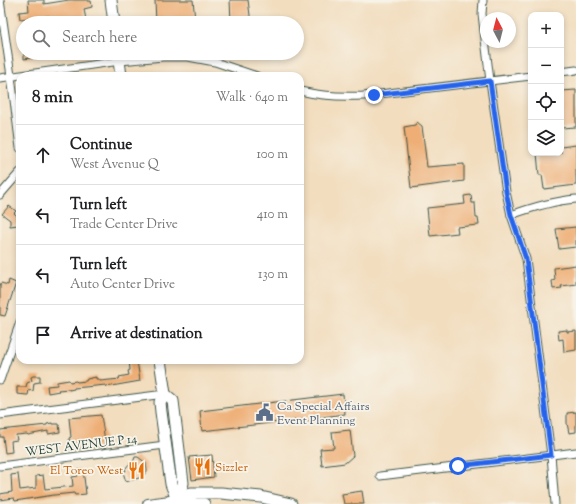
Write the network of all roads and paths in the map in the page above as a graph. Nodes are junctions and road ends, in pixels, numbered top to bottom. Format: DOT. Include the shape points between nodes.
graph roads {
  1 [pos="0,0"];
  2 [pos="111,0"];
  3 [pos="483,0"];
  4 [pos="113,16"];
  5 [pos="102,60"];
  6 [pos="119,60"];
  7 [pos="204,60"];
  8 [pos="576,70"];
  9 [pos="35,72"];
  10 [pos="121,72"];
  11 [pos="245,72"];
  12 [pos="564,72"];
  13 [pos="16,75"];
  14 [pos="12,76"];
  15 [pos="528,76"];
  16 [pos="0,78"];
  17 [pos="490,81"];
  18 [pos="304,92"];
  19 [pos="16,112"];
  20 [pos="16,177"];
  21 [pos="0,195"];
  22 [pos="576,199"];
  23 [pos="511,215"];
  24 [pos="16,334"];
  25 [pos="161,364"];
  26 [pos="0,380"];
  27 [pos="165,394"];
  28 [pos="0,415"];
  29 [pos="165,445"];
  30 [pos="576,452"];
  31 [pos="551,455"];
  32 [pos="0,466"];
  33 [pos="380,476"];
  34 [pos="178,502"];
  35 [pos="148,504"];
  36 [pos="204,504"];
  37 [pos="291,504"];
  38 [pos="555,504"];
  1 -- 14 [label="street"];
  2 -- 4 [label="main road"];
  3 -- 17 [label="street" via="482,14"];
  5 -- 9 [label="street"];
  6 -- 10 [label="main road"];
  7 -- 11 [label="street"];
  8 -- 12 [label="street"];
  13 -- 14 [label="street"];
  14 -- 16 [label="street"];
  14 -- 19 [label="street"];
  15 -- 17 [label="street"];
  17 -- 18 [label="street" via="363,96 338,97"];
  17 -- 23 [label="street"];
  20 -- 21 [label="street"];
  22 -- 23 [label="street" via="544,204"];
  23 -- 31 [label="street" via="526,259"];
  24 -- 26 [label="street"];
  25 -- 27 [label="main road"];
  27 -- 28 [label="street"];
  27 -- 29 [label="main road" via="160,402"];
  27 -- 34 [label="main road" via="173,401 183,483"];
  29 -- 32 [label="street, WEST AVENUE P 14"];
  29 -- 34 [label="main road" via="171,484"];
  30 -- 31 [label="street"];
  31 -- 33 [label="street"];
  31 -- 38 [label="street"];
  34 -- 35 [label="main road"];
  34 -- 36 [label="main road"];
  34 -- 37 [label="main road" via="190,493 221,493 261,497"];
}
